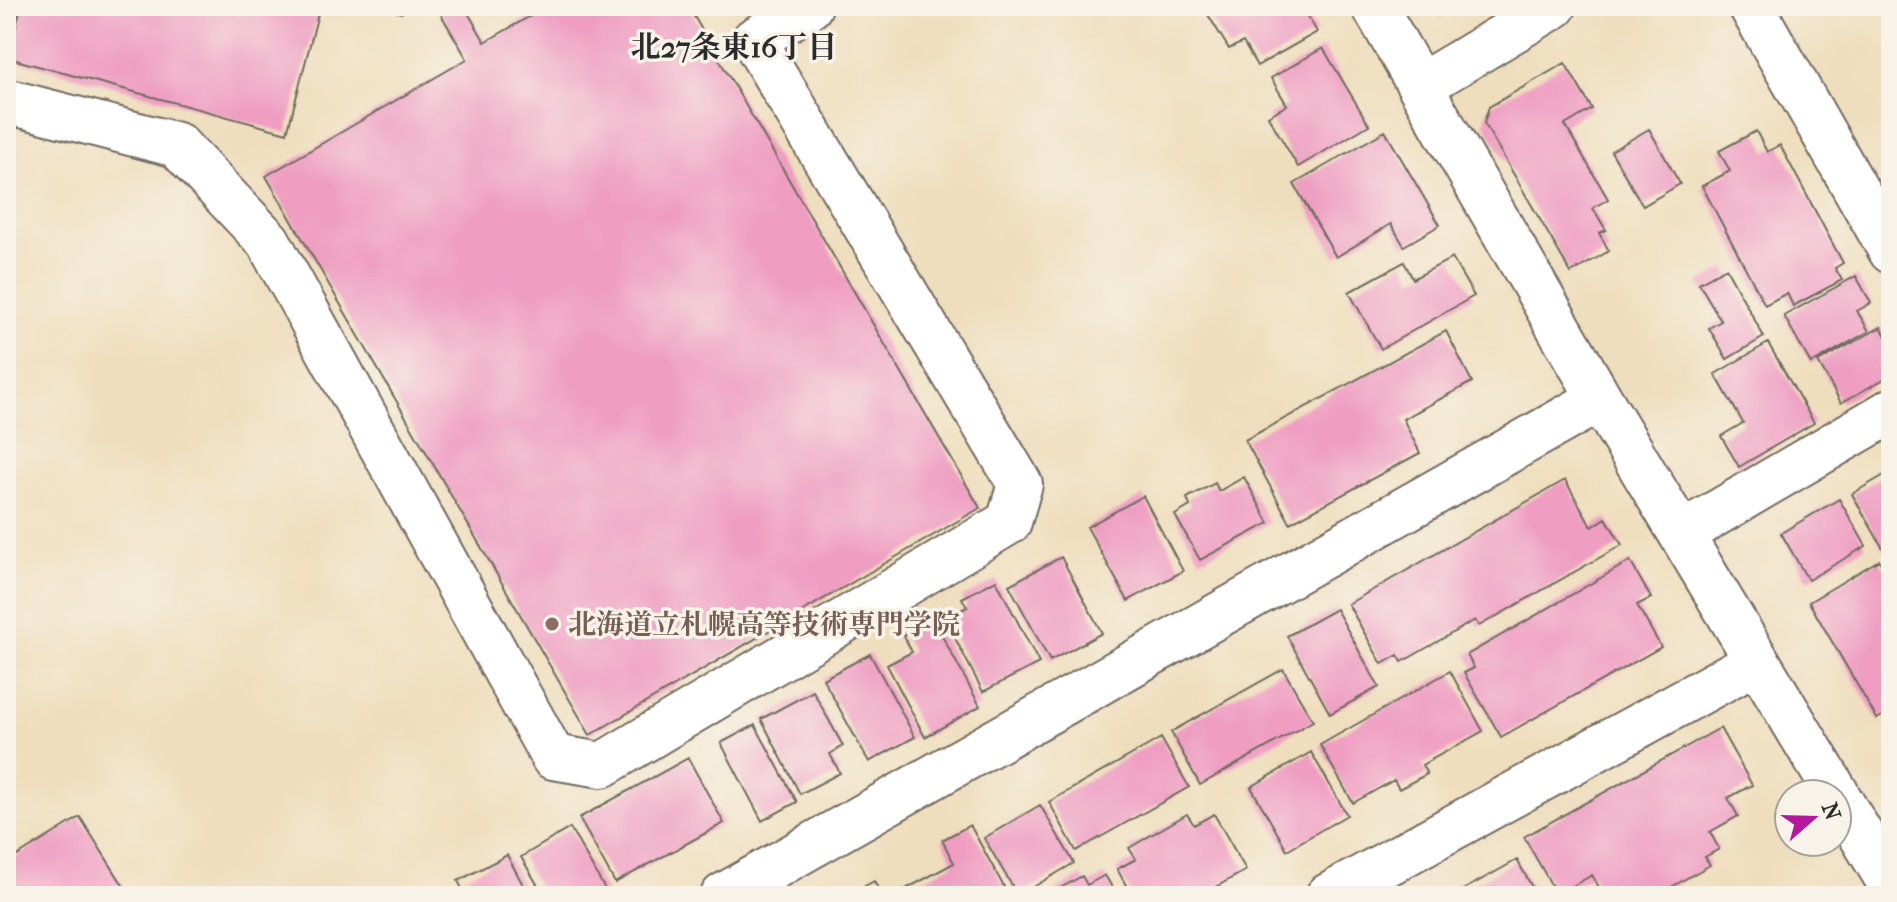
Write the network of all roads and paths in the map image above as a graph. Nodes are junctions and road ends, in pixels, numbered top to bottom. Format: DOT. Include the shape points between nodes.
graph roads {
  1 [pos="810,6"];
  2 [pos="1374,6"];
  3 [pos="1554,6"];
  4 [pos="1751,6"];
  5 [pos="1420,86"];
  6 [pos="6,101"];
  7 [pos="1891,251"];
  8 [pos="1600,399"];
  9 [pos="1891,411"];
  10 [pos="1681,534"];
  11 [pos="1757,661"];
  12 [pos="1827,778"];
  13 [pos="1853,821"];
  14 [pos="1891,885"];
  15 [pos="735,893"];
  16 [pos="1328,896"];
  1 -- 6 [label="street" via="754,40 1020,484 1009,522 602,765 553,757 268,241 177,145"];
  2 -- 5 [label="street"];
  3 -- 5 [label="street"];
  4 -- 7 [label="street"];
  5 -- 8 [label="street"];
  8 -- 10 [label="street"];
  8 -- 15 [label="street"];
  9 -- 10 [label="street"];
  10 -- 11 [label="street"];
  11 -- 12 [label="street"];
  11 -- 16 [label="street"];
  13 -- 14 [label="street"];
}
